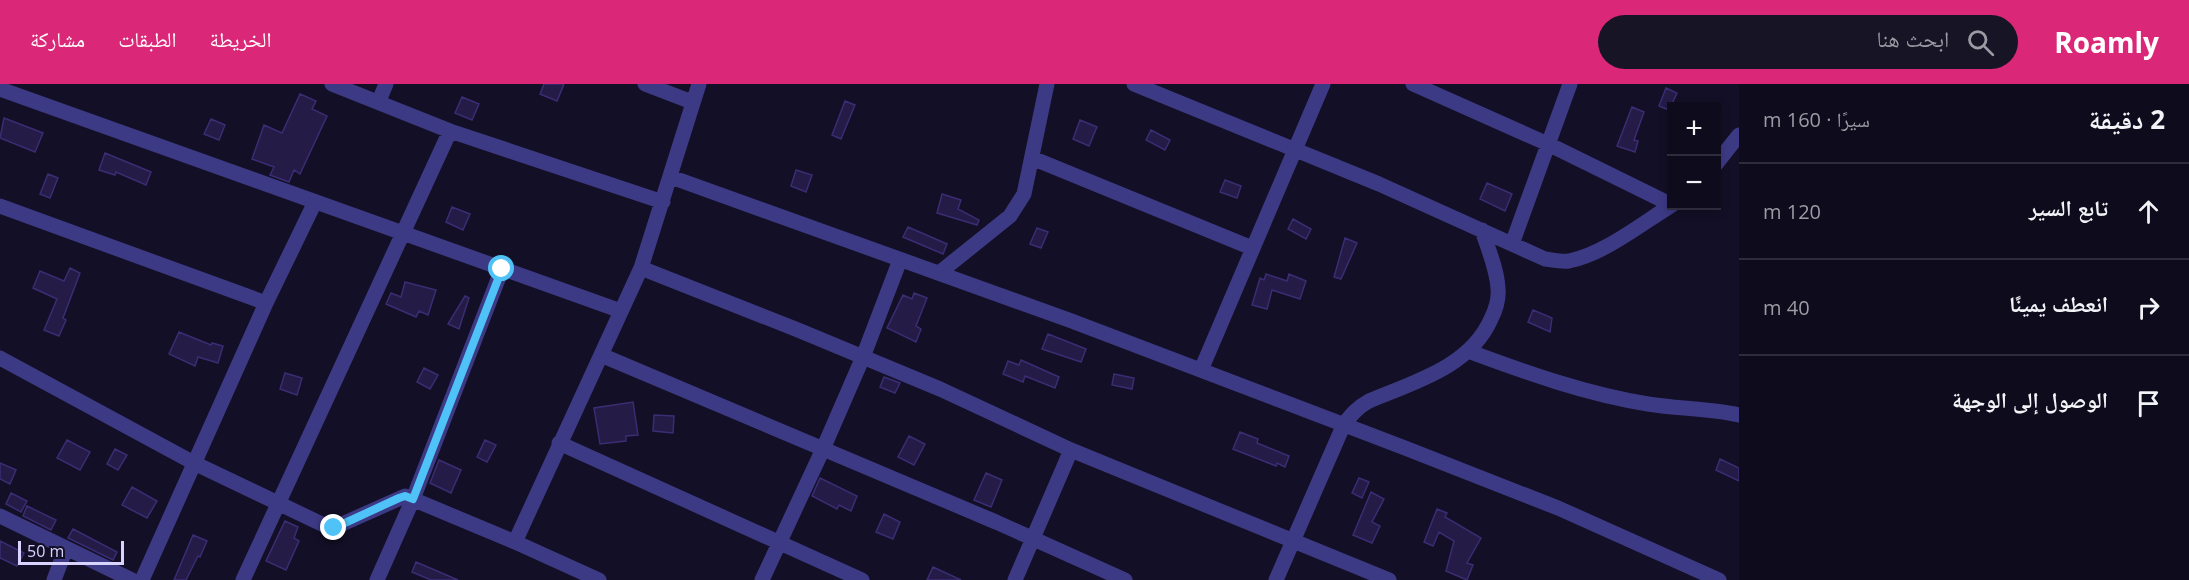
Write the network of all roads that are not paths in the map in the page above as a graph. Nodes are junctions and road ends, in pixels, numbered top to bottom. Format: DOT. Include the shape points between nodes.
graph roads {
  1 [pos="332,84"];
  2 [pos="386,84"];
  3 [pos="645,84"];
  4 [pos="699,84"];
  5 [pos="1047,84"];
  6 [pos="1134,84"];
  7 [pos="1323,84"];
  8 [pos="1413,84"];
  9 [pos="1570,84"];
  10 [pos="0,89"];
  11 [pos="671,89"];
  12 [pos="379,101"];
  13 [pos="692,102"];
  14 [pos="450,131"];
  15 [pos="1739,135"];
  16 [pos="1548,144"];
  17 [pos="1294,148"];
  18 [pos="1032,158"];
  19 [pos="1721,158"];
  20 [pos="671,177"];
  21 [pos="315,202"];
  22 [pos="663,202"];
  23 [pos="1667,203"];
  24 [pos="0,206"];
  25 [pos="1667,208"];
  26 [pos="1482,230"];
  27 [pos="404,234"];
  28 [pos="1512,244"];
  29 [pos="1252,248"];
  30 [pos="900,260"];
  31 [pos="640,268"];
  32 [pos="502,269"];
  33 [pos="939,273"];
  34 [pos="266,303"];
  35 [pos="621,311"];
  36 [pos="1468,351"];
  37 [pos="601,355"];
  38 [pos="863,357"];
  39 [pos="0,358"];
  40 [pos="1201,370"];
  41 [pos="1739,415"];
  42 [pos="1344,424"];
  43 [pos="559,443"];
  44 [pos="823,449"];
  45 [pos="1071,450"];
  46 [pos="194,463"];
  47 [pos="413,499"];
  48 [pos="278,503"];
  49 [pos="0,516"];
  50 [pos="1034,538"];
  51 [pos="1293,541"];
  52 [pos="515,542"];
  53 [pos="779,543"];
  54 [pos="66,548"];
  55 [pos="54,580"];
  56 [pos="132,580"];
  57 [pos="142,580"];
  58 [pos="243,580"];
  59 [pos="376,580"];
  60 [pos="596,580"];
  61 [pos="762,580"];
  62 [pos="861,580"];
  63 [pos="1015,580"];
  64 [pos="1125,580"];
  65 [pos="1276,580"];
  66 [pos="1389,580"];
  67 [pos="1719,580"];
  1 -- 12 [label="street"];
  2 -- 12 [label="street"];
  3 -- 11 [label="street"];
  4 -- 13 [label="street"];
  5 -- 18 [label="street"];
  6 -- 17 [label="street"];
  7 -- 17 [label="street"];
  8 -- 16 [label="street"];
  9 -- 16 [label="street"];
  10 -- 21 [label="street"];
  11 -- 13 [label="street"];
  12 -- 14 [label="street"];
  13 -- 20 [label="street"];
  14 -- 22 [label="street"];
  14 -- 27 [label="street"];
  15 -- 19 [label="street"];
  16 -- 23 [label="street"];
  16 -- 28 [label="street"];
  17 -- 26 [label="street"];
  17 -- 29 [label="street"];
  18 -- 29 [label="street"];
  18 -- 33 [label="street" via="1024,194 1014,212"];
  20 -- 22 [label="street"];
  20 -- 30 [label="street"];
  21 -- 27 [label="street"];
  21 -- 34 [label="street"];
  22 -- 31 [label="street"];
  24 -- 34 [label="street"];
  25 -- 28 [label="street" via="1618,239 1567,261 1545,259"];
  26 -- 28 [label="street"];
  26 -- 36 [label="street" via="1498,299 1488,327"];
  27 -- 32 [label="street"];
  27 -- 48 [label="street"];
  29 -- 40 [label="street"];
  30 -- 33 [label="street"];
  30 -- 38 [label="street"];
  31 -- 35 [label="street"];
  31 -- 38 [label="street"];
  32 -- 35 [label="street"];
  32 -- 47 [label="street"];
  33 -- 40 [label="street"];
  34 -- 46 [label="street"];
  35 -- 37 [label="street"];
  36 -- 41 [label="street" via="1545,379 1616,398"];
  36 -- 42 [label="street" via="1432,375 1359,407"];
  37 -- 43 [label="street"];
  37 -- 44 [label="street"];
  38 -- 44 [label="street"];
  38 -- 45 [label="street"];
  39 -- 46 [label="street"];
  40 -- 42 [label="street"];
  42 -- 51 [label="street"];
  42 -- 67 [label="street" via="1558,508"];
  43 -- 52 [label="street"];
  43 -- 53 [label="street"];
  44 -- 50 [label="street"];
  44 -- 53 [label="street"];
  45 -- 50 [label="street"];
  45 -- 51 [label="street"];
  46 -- 48 [label="street"];
  46 -- 57 [label="street"];
  47 -- 48 [label="street" via="399,498 334,528"];
  47 -- 52 [label="street"];
  47 -- 59 [label="street"];
  48 -- 58 [label="street"];
  49 -- 54 [label="street"];
  50 -- 63 [label="street"];
  50 -- 64 [label="street"];
  51 -- 65 [label="street"];
  51 -- 66 [label="street"];
  52 -- 60 [label="street"];
  53 -- 61 [label="street"];
  53 -- 62 [label="street"];
  54 -- 55 [label="street"];
  54 -- 56 [label="street"];
}
